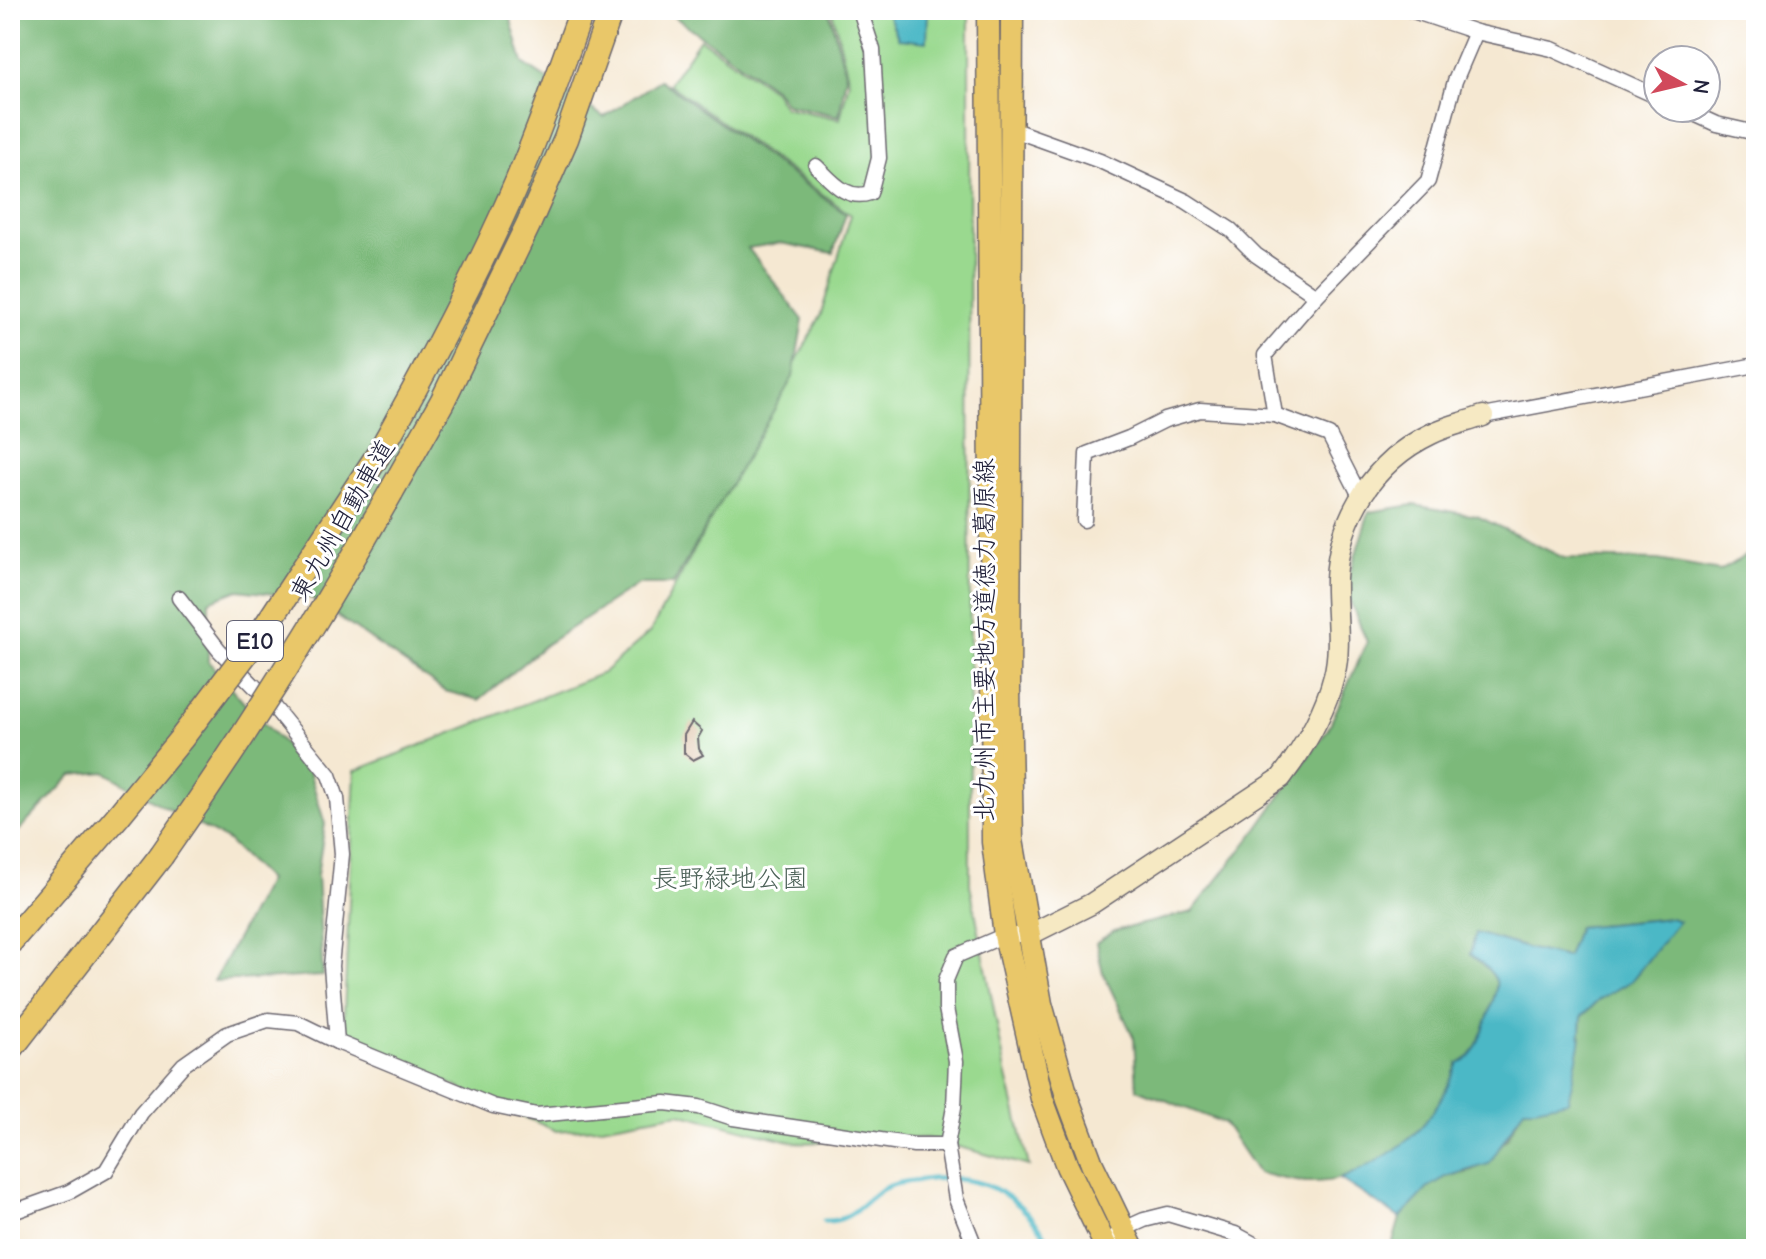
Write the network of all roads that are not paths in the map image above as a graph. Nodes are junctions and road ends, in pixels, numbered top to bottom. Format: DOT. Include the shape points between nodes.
graph roads {
  1 [pos="582,10"];
  2 [pos="611,10"];
  3 [pos="860,10"];
  4 [pos="988,10"];
  5 [pos="1012,10"];
  6 [pos="1410,10"];
  7 [pos="1476,32"];
  8 [pos="1642,90"];
  9 [pos="1716,124"];
  10 [pos="1011,129"];
  11 [pos="1756,133"];
  12 [pos="816,166"];
  13 [pos="1316,296"];
  14 [pos="1756,365"];
  15 [pos="1275,415"];
  16 [pos="1483,416"];
  17 [pos="1360,496"];
  18 [pos="1084,520"];
  19 [pos="179,598"];
  20 [pos="1005,935"];
  21 [pos="1029,935"];
  22 [pos="10,942"];
  23 [pos="337,1042"];
  24 [pos="10,1050"];
  25 [pos="947,1145"];
  26 [pos="10,1213"];
  27 [pos="1128,1239"];
  28 [pos="1104,1248"];
  29 [pos="976,1249"];
  30 [pos="1263,1249"];
  1 -- 22 [label="highway, 東九州自動車道 / E10, bridge" via="502,216 378,455 262,632 181,739"];
  2 -- 24 [label="highway, 東九州自動車道 / E10, bridge" via="566,139 528,225 442,402 391,492 288,668 161,856"];
  3 -- 12 [label="street" via="873,50 879,158 870,193 845,193"];
  4 -- 20 [label="main road, 北九州市主要地方道徳力葛原線" via="993,842"];
  5 -- 10 [label="main road, 北九州市主要地方道徳力葛原線"];
  6 -- 7 [label="street"];
  7 -- 8 [label="street" via="1552,49"];
  7 -- 13 [label="street" via="1455,81 1428,181"];
  9 -- 11 [label="street"];
  10 -- 13 [label="street" via="1100,161 1186,201"];
  10 -- 21 [label="main road, 北九州市主要地方道徳力葛原線" via="1012,840"];
  13 -- 15 [label="street" via="1265,355"];
  14 -- 16 [label="street"];
  15 -- 17 [label="street" via="1329,435"];
  15 -- 18 [label="street" via="1200,410 1087,454"];
  16 -- 17 [label="street" via="1416,441"];
  17 -- 21 [label="street" via="1338,556 1335,673 1317,718 1281,778 1091,904"];
  19 -- 23 [label="street" via="329,775 337,798 342,854 331,966"];
  20 -- 21 [label="street"];
  20 -- 25 [label="street" via="956,956 946,980 956,1061"];
  20 -- 28 [label="main road, 北九州市主要地方道徳力葛原線" via="1042,1099"];
  21 -- 27 [label="main road, 北九州市主要地方道徳力葛原線" via="1041,1004 1068,1100"];
  23 -- 25 [label="street" via="493,1106 537,1115 665,1103 914,1145"];
  23 -- 26 [label="street" via="298,1023 268,1020 227,1034 183,1065 141,1113 106,1171 69,1192"];
  25 -- 29 [label="street" via="956,1199"];
  27 -- 28 [label="street"];
  27 -- 30 [label="street" via="1144,1220 1168,1214 1235,1234"];
}
